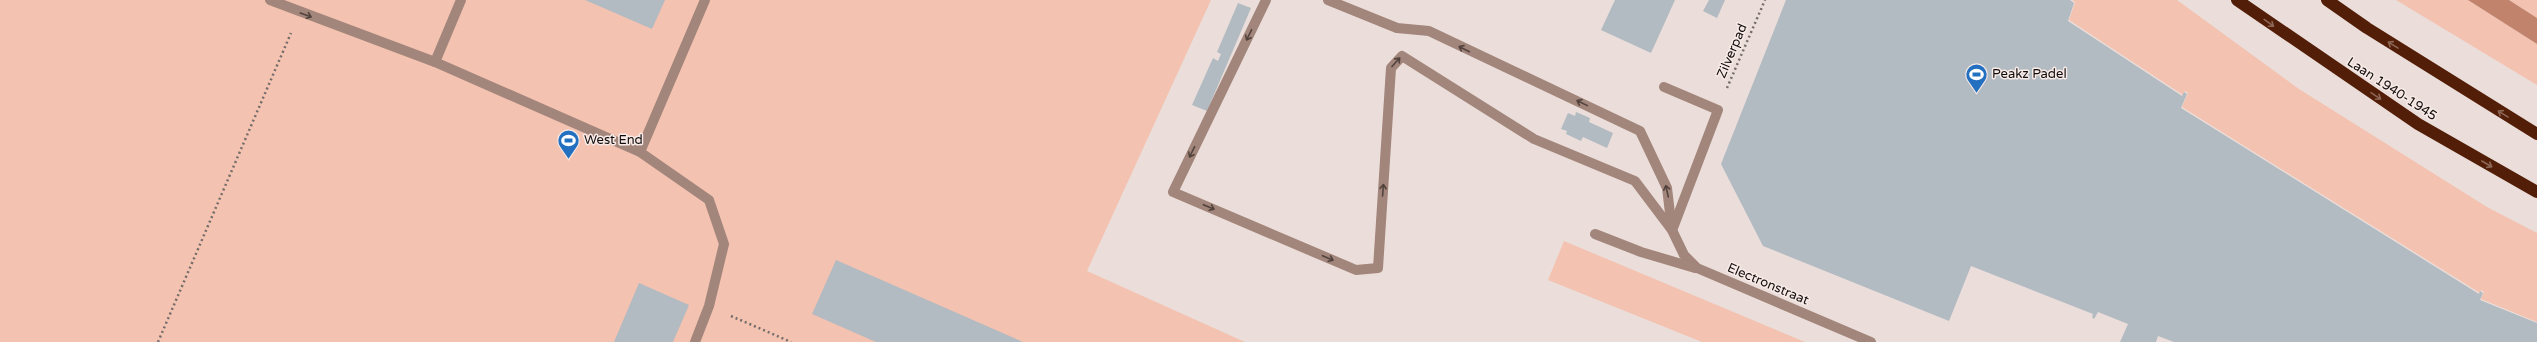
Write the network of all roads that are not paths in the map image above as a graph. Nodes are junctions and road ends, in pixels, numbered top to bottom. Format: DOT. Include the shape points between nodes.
graph roads {
  1 [pos="270,0"];
  2 [pos="461,0"];
  3 [pos="705,0"];
  4 [pos="1266,0"];
  5 [pos="1328,0"];
  6 [pos="2237,0"];
  7 [pos="2327,0"];
  8 [pos="435,62"];
  9 [pos="1664,87"];
  10 [pos="2537,134"];
  11 [pos="640,152"];
  12 [pos="2537,192"];
  13 [pos="1672,230"];
  14 [pos="1595,234"];
  15 [pos="1697,268"];
  16 [pos="695,342"];
  17 [pos="1871,342"];
  1 -- 8 [label="street, one-way"];
  2 -- 8 [label="street"];
  3 -- 11 [label="street"];
  4 -- 13 [label="street, one-way" via="1173,192 1356,270 1378,268 1391,68 1402,56 1534,139 1635,181"];
  13 -- 5 [label="street, one-way" via="1667,188 1640,132 1429,31 1397,28"];
  6 -- 12 [label="highway, Laan 1940-1945, one-way" via="2418,124"];
  10 -- 7 [label="highway, one-way" via="2379,36"];
  8 -- 11 [label="street"];
  9 -- 13 [label="street" via="1718,110"];
  11 -- 16 [label="street" via="709,200 724,244 709,306"];
  13 -- 15 [label="street, Electronstraat" via="1684,255"];
  14 -- 15 [label="street" via="1641,252"];
  15 -- 17 [label="street, Electronstraat"];
}
